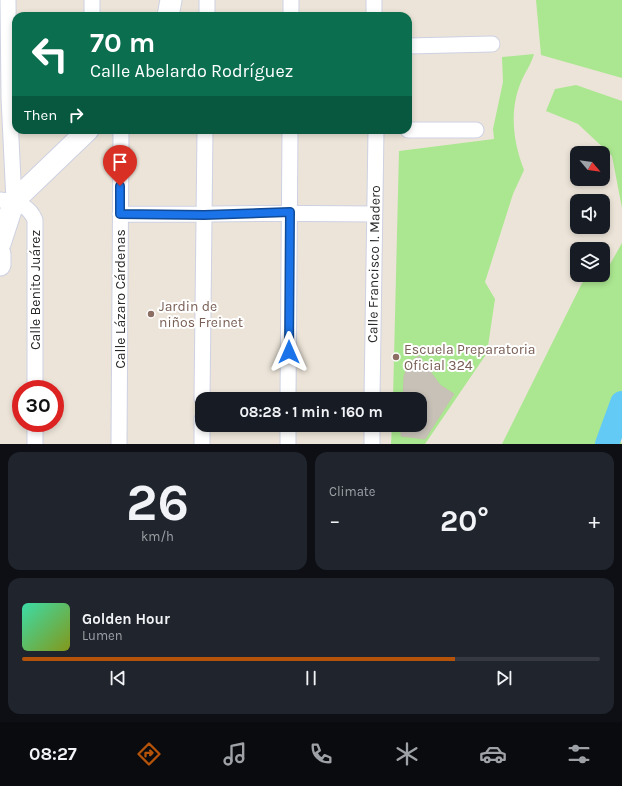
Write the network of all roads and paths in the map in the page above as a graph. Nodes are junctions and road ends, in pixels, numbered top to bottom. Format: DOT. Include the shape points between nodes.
graph roads {
  1 [pos="92,0"];
  2 [pos="171,0"];
  3 [pos="208,0"];
  4 [pos="291,0"];
  5 [pos="374,0"];
  6 [pos="5,5"];
  7 [pos="92,12"];
  8 [pos="169,12"];
  9 [pos="207,12"];
  10 [pos="291,12"];
  11 [pos="374,12"];
  12 [pos="492,44"];
  13 [pos="412,46"];
  14 [pos="5,98"];
  15 [pos="412,130"];
  16 [pos="476,130"];
  17 [pos="83,134"];
  18 [pos="121,134"];
  19 [pos="205,134"];
  20 [pos="290,134"];
  21 [pos="376,134"];
  22 [pos="7,200"];
  23 [pos="290,212"];
  24 [pos="120,214"];
  25 [pos="374,214"];
  26 [pos="204,215"];
  27 [pos="0,244"];
  28 [pos="0,254"];
  29 [pos="0,265"];
  30 [pos="35,380"];
  31 [pos="202,392"];
  32 [pos="288,392"];
  33 [pos="372,392"];
  34 [pos="35,432"];
  35 [pos="202,432"];
  36 [pos="288,432"];
  37 [pos="372,432"];
  38 [pos="35,444"];
  39 [pos="119,444"];
  40 [pos="202,444"];
  41 [pos="288,444"];
  42 [pos="372,444"];
  1 -- 7 [label="street"];
  2 -- 8 [label="main road"];
  3 -- 9 [label="street"];
  4 -- 10 [label="street"];
  5 -- 11 [label="street"];
  6 -- 14 [label="street"];
  12 -- 13 [label="street"];
  14 -- 22 [label="street"];
  15 -- 16 [label="street"];
  17 -- 22 [label="main road"];
  18 -- 24 [label="street, Calle Lázaro Cárdenas"];
  19 -- 26 [label="street"];
  20 -- 23 [label="street"];
  21 -- 25 [label="street, Calle Francisco I. Madero"];
  22 -- 27 [label="main road"];
  22 -- 30 [label="street, Calle Benito Juárez" via="32,213 35,220"];
  23 -- 25 [label="street"];
  23 -- 26 [label="street"];
  23 -- 32 [label="street"];
  24 -- 26 [label="street"];
  24 -- 39 [label="street, Calle Lázaro Cárdenas"];
  25 -- 33 [label="street, Calle Francisco I. Madero"];
  26 -- 31 [label="street"];
  28 -- 29 [label="main road"];
  34 -- 38 [label="street"];
  35 -- 40 [label="street"];
  36 -- 41 [label="street"];
  37 -- 42 [label="street"];
}
